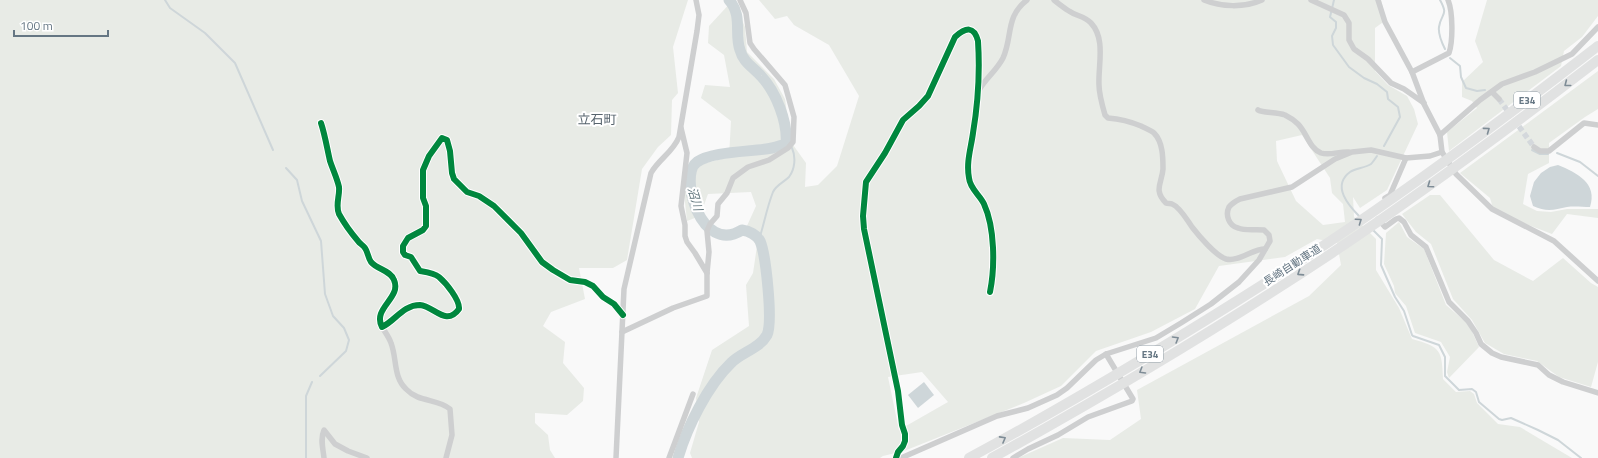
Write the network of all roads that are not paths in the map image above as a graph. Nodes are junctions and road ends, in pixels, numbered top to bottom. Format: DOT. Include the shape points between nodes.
graph roads {
  1 [pos="696,0"];
  2 [pos="740,0"];
  3 [pos="1027,0"];
  4 [pos="1054,0"];
  5 [pos="1204,0"];
  6 [pos="1262,0"];
  7 [pos="1311,0"];
  8 [pos="1378,0"];
  9 [pos="1448,0"];
  10 [pos="1598,27"];
  11 [pos="1598,46"];
  12 [pos="1598,60"];
  13 [pos="1412,72"];
  14 [pos="979,90"];
  15 [pos="1492,92"];
  16 [pos="1498,99"];
  17 [pos="1424,104"];
  18 [pos="1258,110"];
  19 [pos="321,123"];
  20 [pos="1598,125"];
  21 [pos="681,127"];
  22 [pos="1440,135"];
  23 [pos="1534,147"];
  24 [pos="1352,152"];
  25 [pos="1442,152"];
  26 [pos="1406,158"];
  27 [pos="1265,249"];
  28 [pos="706,273"];
  29 [pos="1598,281"];
  30 [pos="990,292"];
  31 [pos="623,314"];
  32 [pos="382,327"];
  33 [pos="622,332"];
  34 [pos="1108,356"];
  35 [pos="1598,393"];
  36 [pos="693,394"];
  37 [pos="324,458"];
  38 [pos="366,458"];
  39 [pos="446,458"];
  40 [pos="616,458"];
  41 [pos="669,458"];
  42 [pos="896,458"];
  43 [pos="901,458"];
  44 [pos="969,458"];
  45 [pos="992,458"];
  46 [pos="1013,458"];
  1 -- 21 [label="street" via="699,15"];
  2 -- 28 [label="street" via="746,13 750,43 785,85 794,117 793,142 769,160 748,167 733,178 727,193 718,204 717,216 707,231 709,252"];
  3 -- 14 [label="street" via="1016,10 1012,19 1003,57"];
  4 -- 27 [label="street" via="1089,21 1099,38 1098,87 1105,115 1108,118 1132,121 1146,128 1154,133 1160,143 1163,171 1158,187 1161,198 1166,203 1173,204 1219,256 1237,258 1258,249"];
  5 -- 6 [label="street" via="1220,5 1246,5"];
  7 -- 17 [label="street" via="1344,15 1349,23 1349,40 1354,49 1368,59 1391,84 1404,89"];
  8 -- 13 [label="street" via="1385,22"];
  9 -- 13 [label="street" via="1451,24 1449,53"];
  10 -- 15 [label="street" via="1572,54 1502,84"];
  44 -- 11 [label="highway, 長崎自動車道 / E34, one-way" via="1131,366 1327,243 1456,153"];
  12 -- 45 [label="highway, 長崎自動車道 / E34, one-way" via="1530,113 1333,252 1136,375"];
  13 -- 17 [label="street"];
  14 -- 30 [label="street" via="968,175 970,184 984,204 991,228"];
  14 -- 42 [label="street" via="978,41 973,30 966,30 955,37 928,96 903,120 886,153 866,182 864,229 905,434 904,446"];
  15 -- 16 [label="street"];
  15 -- 22 [label="street"];
  17 -- 22 [label="street"];
  18 -- 24 [label="street" via="1290,118 1298,124 1315,149 1322,153"];
  19 -- 32 [label="street" via="338,186 338,213 365,248 370,261 386,271 395,281 394,294 380,315 379,322"];
  20 -- 23 [label="street" via="1584,123 1549,151 1540,151"];
  21 -- 28 [label="street" via="686,153 681,206 685,236"];
  21 -- 31 [label="street" via="676,144 655,165 651,173 624,289"];
  22 -- 25 [label="street"];
  24 -- 26 [label="street" via="1371,150"];
  24 -- 27 [label="street" via="1335,159 1292,187 1232,203 1228,212 1232,226 1239,229 1264,230 1269,234 1270,241"];
  25 -- 26 [label="street"];
  25 -- 29 [label="street" via="1456,174 1492,209 1554,241"];
  26 -- 35 [label="street" via="1390,195 1370,208 1385,227 1400,218 1410,235 1426,247 1449,302 1468,321 1481,344 1492,353 1538,365 1549,375 1563,382"];
  27 -- 34 [label="street" via="1259,260 1239,282 1211,304 1156,338"];
  28 -- 33 [label="street" via="707,296"];
  31 -- 32 [label="street" via="593,286 570,280 542,262 521,233 494,206 467,192 454,179 447,140 442,138 423,170 426,226 408,238 403,246 403,252 411,257 420,271 439,277 458,299 459,309 451,316 445,316 437,314 429,307 411,307"];
  31 -- 33 [label="street"];
  32 -- 39 [label="street" via="391,343 397,374 405,389 419,398 445,404 450,409 452,435"];
  33 -- 40 [label="street"];
  34 -- 43 [label="street" via="1096,360 1057,395 1028,408 997,416"];
  34 -- 46 [label="street" via="1132,401 1088,417"];
  36 -- 41 [label="street"];
  37 -- 38 [label="street" via="324,430 335,444"];
}
